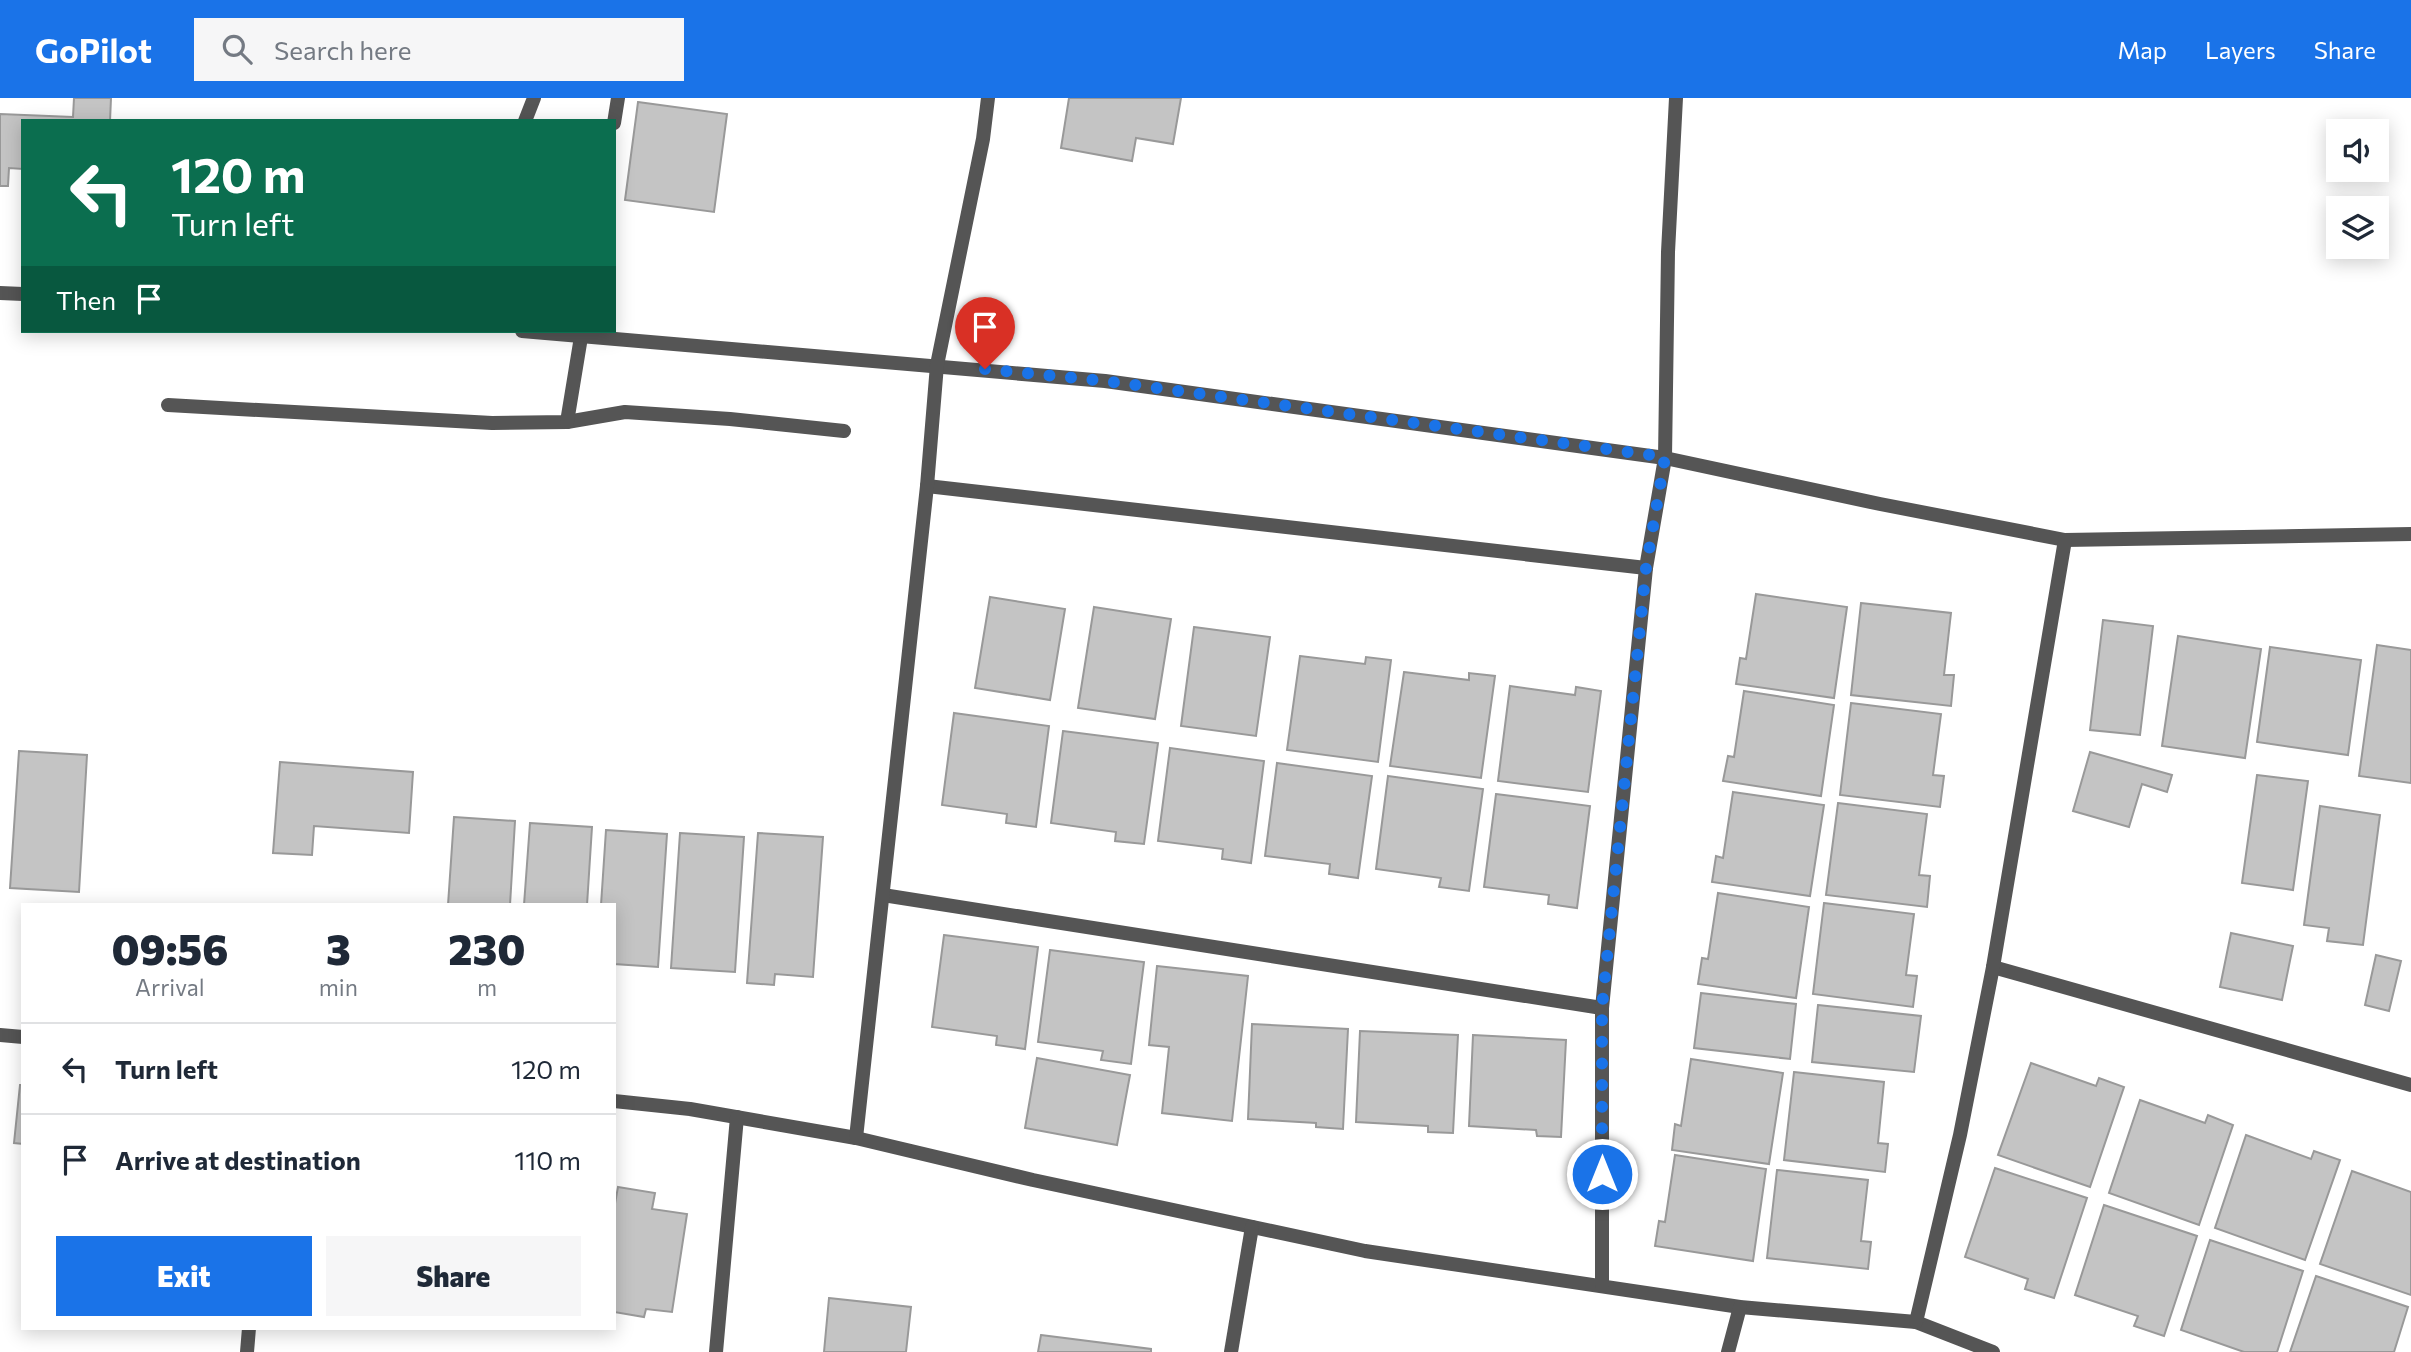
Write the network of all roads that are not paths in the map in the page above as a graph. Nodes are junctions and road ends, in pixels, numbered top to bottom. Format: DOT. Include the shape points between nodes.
graph roads {
  1 [pos="534,98"];
  2 [pos="618,98"];
  3 [pos="988,98"];
  4 [pos="1675,98"];
  5 [pos="527,119"];
  6 [pos="615,119"];
  7 [pos="0,293"];
  8 [pos="21,294"];
  9 [pos="562,333"];
  10 [pos="581,334"];
  11 [pos="937,365"];
  12 [pos="168,405"];
  13 [pos="567,422"];
  14 [pos="844,431"];
  15 [pos="1665,457"];
  16 [pos="927,486"];
  17 [pos="2411,534"];
  18 [pos="2065,540"];
  19 [pos="1646,568"];
  20 [pos="883,895"];
  21 [pos="1993,967"];
  22 [pos="1602,1008"];
  23 [pos="0,1035"];
  24 [pos="21,1037"];
  25 [pos="2411,1085"];
  26 [pos="616,1101"];
  27 [pos="737,1117"];
  28 [pos="856,1138"];
  29 [pos="1252,1227"];
  30 [pos="1602,1285"];
  31 [pos="1740,1307"];
  32 [pos="1916,1322"];
  33 [pos="248,1330"];
  34 [pos="247,1352"];
  35 [pos="716,1352"];
  36 [pos="1231,1352"];
  37 [pos="1728,1352"];
  38 [pos="1993,1352"];
  1 -- 5 [label="street"];
  2 -- 6 [label="street"];
  3 -- 11 [label="street"];
  4 -- 15 [label="street"];
  7 -- 8 [label="street"];
  9 -- 10 [label="street"];
  10 -- 11 [label="street"];
  10 -- 13 [label="street"];
  11 -- 15 [label="street" via="1105,381"];
  11 -- 16 [label="street"];
  12 -- 13 [label="street" via="492,424"];
  13 -- 14 [label="street" via="625,412"];
  15 -- 18 [label="street"];
  15 -- 19 [label="street"];
  16 -- 19 [label="street"];
  16 -- 20 [label="street"];
  17 -- 18 [label="street"];
  18 -- 21 [label="street"];
  19 -- 22 [label="street"];
  20 -- 22 [label="street"];
  20 -- 28 [label="street"];
  21 -- 25 [label="street"];
  21 -- 32 [label="street"];
  22 -- 30 [label="street"];
  23 -- 24 [label="street"];
  26 -- 27 [label="street"];
  27 -- 28 [label="street"];
  27 -- 35 [label="street"];
  28 -- 29 [label="street"];
  29 -- 30 [label="street" via="1365,1251"];
  29 -- 36 [label="street"];
  30 -- 31 [label="street"];
  31 -- 32 [label="street"];
  31 -- 37 [label="street"];
  32 -- 38 [label="street"];
  33 -- 34 [label="street"];
}
